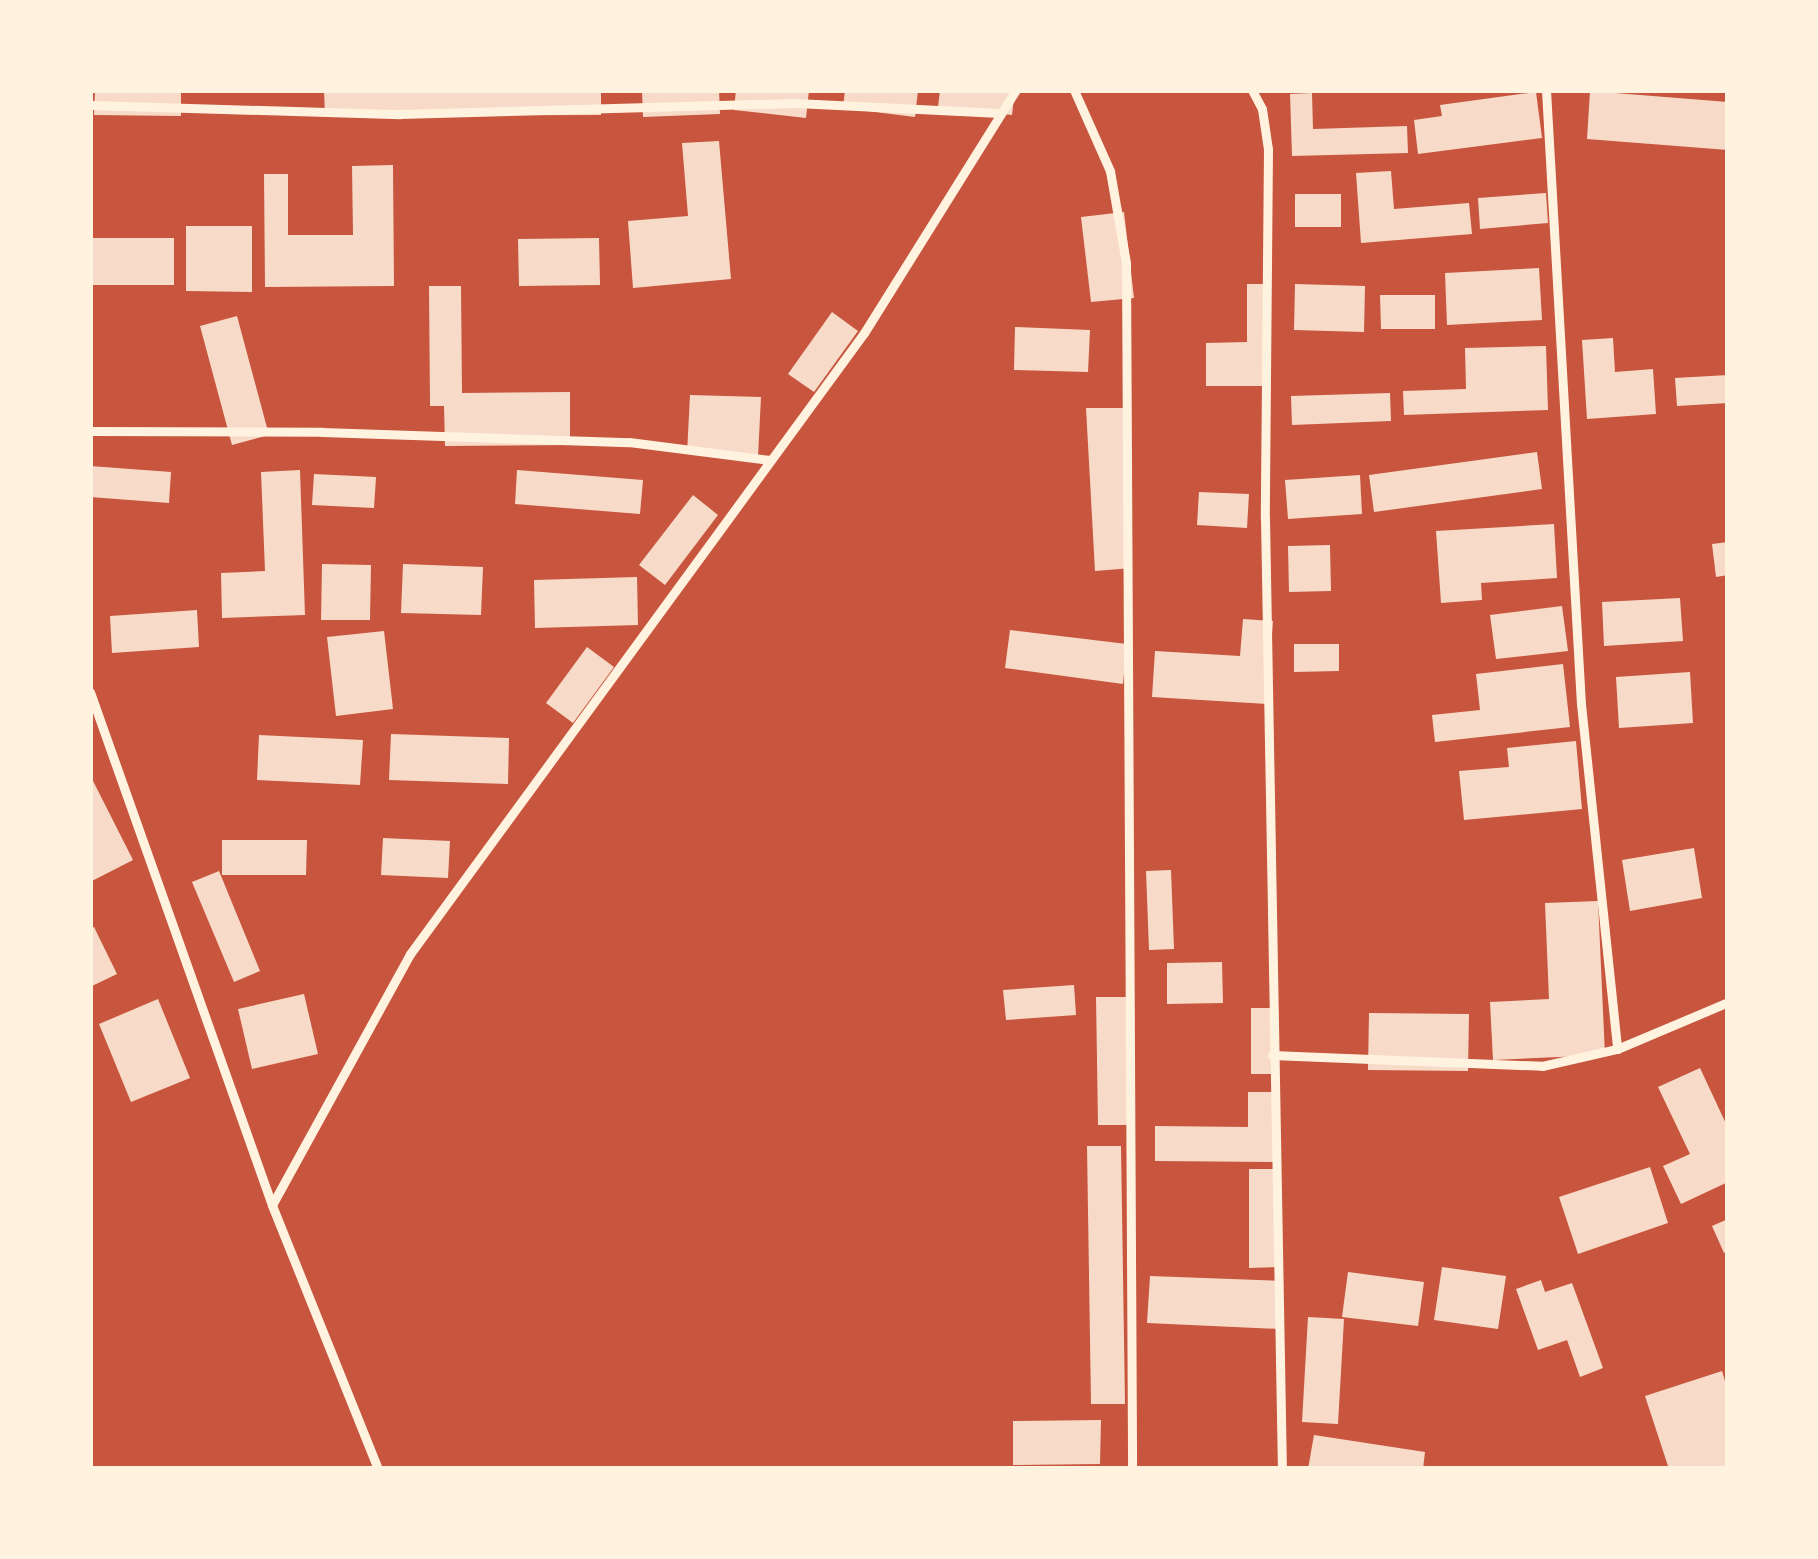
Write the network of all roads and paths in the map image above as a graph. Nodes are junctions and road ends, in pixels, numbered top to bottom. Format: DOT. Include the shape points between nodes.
graph roads {
  1 [pos="1016,90"];
  2 [pos="1073,90"];
  3 [pos="1252,90"];
  4 [pos="1546,90"];
  5 [pos="90,104"];
  6 [pos="1000,113"];
  7 [pos="90,431"];
  8 [pos="770,460"];
  9 [pos="90,692"];
  10 [pos="1728,1002"];
  11 [pos="1617,1049"];
  12 [pos="1272,1055"];
  13 [pos="272,1204"];
  14 [pos="378,1469"];
  15 [pos="1132,1469"];
  16 [pos="1282,1469"];
  1 -- 6 [label="lane"];
  2 -- 15 [label="lane" via="1110,171 1126,263"];
  3 -- 12 [label="lane" via="1269,172"];
  4 -- 11 [label="lane" via="1581,704"];
  5 -- 6 [label="lane" via="400,114 796,103"];
  6 -- 8 [label="lane" via="906,270"];
  7 -- 8 [label="lane" via="629,442"];
  8 -- 13 [label="lane" via="410,954"];
  9 -- 13 [label="lane"];
  10 -- 11 [label="lane"];
  11 -- 12 [label="lane" via="1542,1066"];
  12 -- 16 [label="lane"];
  13 -- 14 [label="lane"];
}
